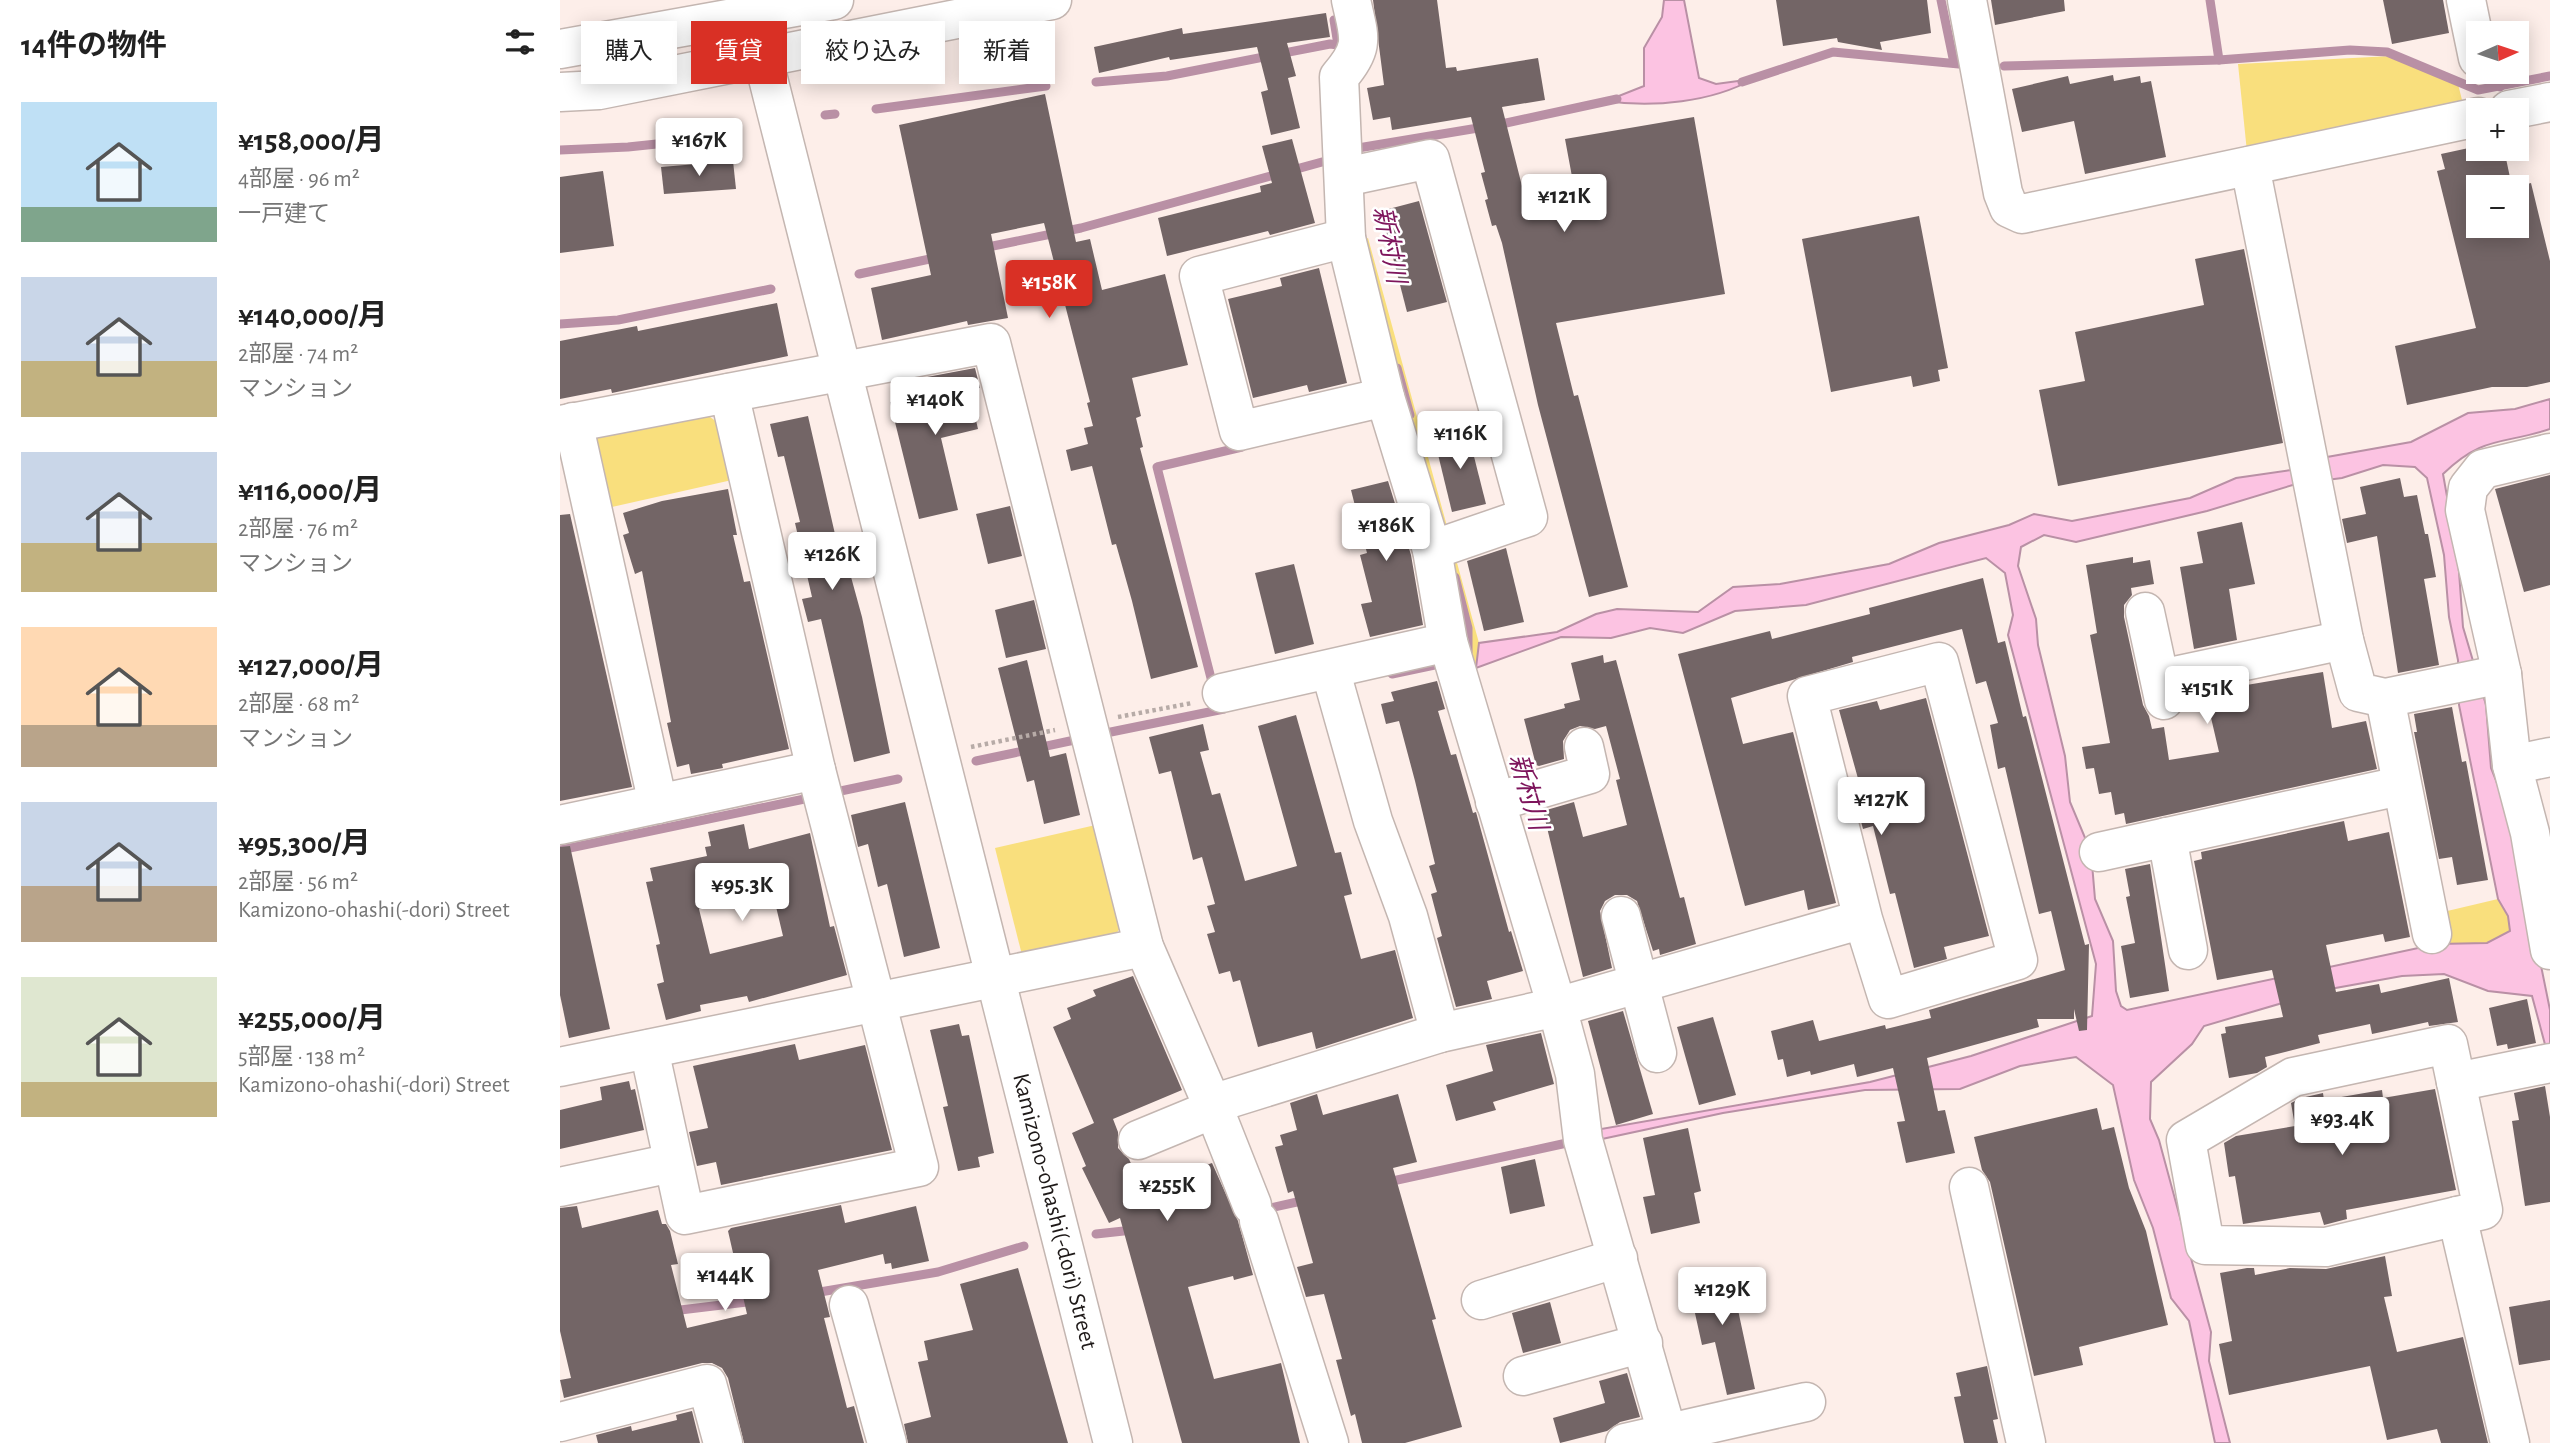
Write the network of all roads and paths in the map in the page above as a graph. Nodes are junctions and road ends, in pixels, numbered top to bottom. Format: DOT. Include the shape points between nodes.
graph roads {
  1 [pos="834,0"];
  2 [pos="1052,0"];
  3 [pos="1351,0"];
  4 [pos="1967,0"];
  5 [pos="2466,0"];
  6 [pos="752,15"];
  7 [pos="753,21"];
  8 [pos="560,49"];
  9 [pos="787,54"];
  10 [pos="691,72"];
  11 [pos="768,84"];
  12 [pos="560,92"];
  13 [pos="2486,92"];
  14 [pos="2550,102"];
  15 [pos="1351,166"];
  16 [pos="2250,166"];
  17 [pos="1346,238"];
  18 [pos="843,373"];
  19 [pos="729,393"];
  20 [pos="1385,397"];
  21 [pos="567,424"];
  22 [pos="2550,453"];
  23 [pos="1444,546"];
  24 [pos="2146,612"];
  25 [pos="2344,640"];
  26 [pos="1452,655"];
  27 [pos="2479,679"];
  28 [pos="1336,687"];
  29 [pos="1222,693"];
  30 [pos="2385,698"];
  31 [pos="1584,747"];
  32 [pos="2550,757"];
  33 [pos="2512,765"];
  34 [pos="820,785"];
  35 [pos="2400,786"];
  36 [pos="1508,798"];
  37 [pos="658,804"];
  38 [pos="560,825"];
  39 [pos="2167,837"];
  40 [pos="2099,852"];
  41 [pos="1621,916"];
  42 [pos="1863,919"];
  43 [pos="2432,934"];
  44 [pos="2548,935"];
  45 [pos="1144,947"];
  46 [pos="2188,950"];
  47 [pos="995,978"];
  48 [pos="1639,983"];
  49 [pos="1568,1003"];
  50 [pos="878,1004"];
  51 [pos="1440,1033"];
  52 [pos="649,1049"];
  53 [pos="1657,1054"];
  54 [pos="2547,1064"];
  55 [pos="560,1067"];
  56 [pos="2456,1082"];
  57 [pos="1212,1104"];
  58 [pos="1138,1140"];
  59 [pos="672,1163"];
  60 [pos="560,1187"];
  61 [pos="1969,1187"];
  62 [pos="2457,1216"];
  63 [pos="1618,1258"];
  64 [pos="1481,1300"];
  65 [pos="849,1305"];
  66 [pos="1643,1343"];
  67 [pos="1522,1376"];
  68 [pos="1806,1402"];
  69 [pos="560,1422"];
  70 [pos="1674,1433"];
  71 [pos="723,1443"];
  72 [pos="887,1443"];
  73 [pos="1113,1443"];
  74 [pos="1329,1443"];
  75 [pos="1625,1443"];
  76 [pos="2026,1443"];
  77 [pos="2510,1443"];
  1 -- 6 [label="main road"];
  2 -- 9 [label="main road"];
  3 -- 15 [label="main road" via="1359,38 1348,67"];
  4 -- 16 [label="main road" via="2009,208 2022,214"];
  5 -- 13 [label="main road"];
  6 -- 7 [label="main road, Kamizono-ohashi(-dori) Street"];
  6 -- 8 [label="main road"];
  10 -- 12 [label="main road" via="599,90"];
  11 -- 18 [label="main road, Kamizono-ohashi(-dori) Street"];
  13 -- 14 [label="main road"];
  13 -- 16 [label="main road"];
  15 -- 17 [label="main road"];
  15 -- 23 [label="main road" via="1430,159 1528,517"];
  16 -- 25 [label="main road"];
  17 -- 20 [label="main road"];
  17 -- 20 [label="main road" via="1199,276 1239,431"];
  18 -- 19 [label="main road"];
  18 -- 45 [label="main road" via="991,343"];
  18 -- 47 [label="main road, Kamizono-ohashi(-dori) Street"];
  19 -- 21 [label="main road"];
  19 -- 34 [label="main road"];
  20 -- 23 [label="main road"];
  21 -- 37 [label="main road"];
  22 -- 27 [label="main road" via="2483,469 2468,488 2465,510"];
  23 -- 26 [label="main road"];
  24 -- 25 [label="main road" via="2162,689"];
  25 -- 30 [label="main road" via="2358,692"];
  26 -- 29 [label="main road"];
  26 -- 36 [label="main road"];
  27 -- 30 [label="main road"];
  27 -- 33 [label="main road"];
  28 -- 51 [label="main road"];
  30 -- 35 [label="main road"];
  31 -- 36 [label="main road" via="1590,774"];
  32 -- 33 [label="main road"];
  33 -- 44 [label="main road" via="2530,833"];
  34 -- 37 [label="main road"];
  34 -- 50 [label="main road"];
  35 -- 39 [label="main road"];
  35 -- 43 [label="main road"];
  36 -- 49 [label="main road"];
  37 -- 38 [label="main road"];
  39 -- 40 [label="main road"];
  39 -- 46 [label="main road"];
  41 -- 48 [label="main road"];
  42 -- 42 [label="main road" via="1888,999 2018,960 1939,662 1807,696"];
  42 -- 48 [label="main road"];
  45 -- 47 [label="main road"];
  45 -- 57 [label="main road"];
  47 -- 50 [label="main road"];
  47 -- 73 [label="main road, Kamizono-ohashi(-dori) Street"];
  48 -- 49 [label="main road"];
  48 -- 53 [label="main road"];
  49 -- 51 [label="main road"];
  49 -- 63 [label="main road" via="1583,1140"];
  50 -- 52 [label="main road"];
  50 -- 59 [label="main road" via="919,1167 685,1215"];
  51 -- 57 [label="main road"];
  52 -- 55 [label="main road"];
  52 -- 59 [label="main road"];
  54 -- 56 [label="main road"];
  56 -- 62 [label="main road" via="2483,1210"];
  56 -- 62 [label="main road" via="2448,1044 2305,1074 2292,1077 2186,1140 2205,1245 2326,1247"];
  57 -- 58 [label="main road" via="1201,1114"];
  57 -- 74 [label="main road" via="1255,1213"];
  59 -- 60 [label="main road"];
  61 -- 76 [label="main road"];
  62 -- 77 [label="main road"];
  63 -- 64 [label="main road"];
  63 -- 66 [label="main road"];
  65 -- 72 [label="main road"];
  66 -- 67 [label="main road"];
  66 -- 70 [label="main road"];
  68 -- 70 [label="main road"];
  69 -- 71 [label="main road" via="707,1384"];
  70 -- 75 [label="main road"];
}
